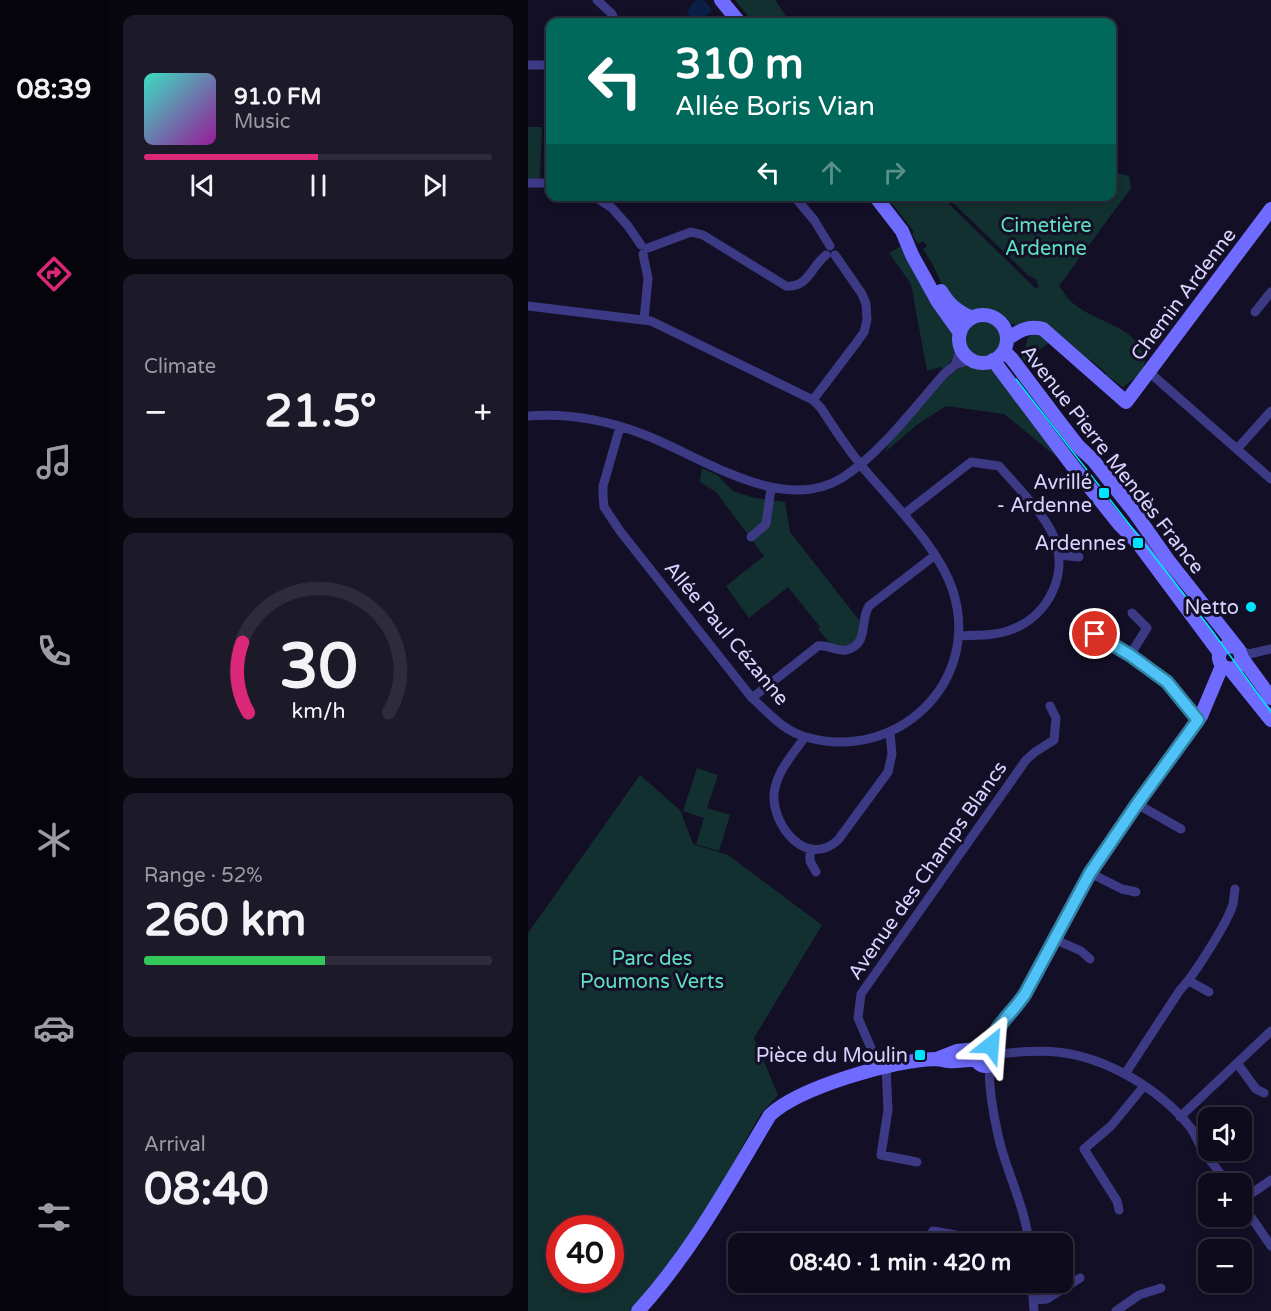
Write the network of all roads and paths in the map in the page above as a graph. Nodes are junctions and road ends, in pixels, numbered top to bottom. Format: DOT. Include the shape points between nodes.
graph roads {
  1 [pos="597,0"];
  2 [pos="721,0"];
  3 [pos="614,18"];
  4 [pos="736,18"];
  5 [pos="528,65"];
  6 [pos="546,65"];
  7 [pos="528,183"];
  8 [pos="546,183"];
  9 [pos="602,201"];
  10 [pos="799,201"];
  11 [pos="879,201"];
  12 [pos="1271,209"];
  13 [pos="902,231"];
  14 [pos="644,249"];
  15 [pos="830,252"];
  16 [pos="1271,292"];
  17 [pos="528,306"];
  18 [pos="1255,312"];
  19 [pos="972,318"];
  20 [pos="644,320"];
  21 [pos="1002,325"];
  22 [pos="1022,330"];
  23 [pos="960,333"];
  24 [pos="1005,345"];
  25 [pos="962,348"];
  26 [pos="971,359"];
  27 [pos="993,360"];
  28 [pos="955,365"];
  29 [pos="1149,372"];
  30 [pos="813,400"];
  31 [pos="1271,411"];
  32 [pos="528,416"];
  33 [pos="620,427"];
  34 [pos="1237,449"];
  35 [pos="860,464"];
  36 [pos="1271,479"];
  37 [pos="771,488"];
  38 [pos="904,514"];
  39 [pos="751,537"];
  40 [pos="1059,555"];
  41 [pos="934,556"];
  42 [pos="1079,557"];
  43 [pos="1132,613"];
  44 [pos="1095,634"];
  45 [pos="958,636"];
  46 [pos="1271,649"];
  47 [pos="1239,652"];
  48 [pos="1130,655"];
  49 [pos="1224,662"];
  50 [pos="752,698"];
  51 [pos="1271,698"];
  52 [pos="1050,706"];
  53 [pos="1198,720"];
  54 [pos="1271,720"];
  55 [pos="890,733"];
  56 [pos="805,737"];
  57 [pos="1137,804"];
  58 [pos="1181,829"];
  59 [pos="810,850"];
  60 [pos="816,872"];
  61 [pos="1090,873"];
  62 [pos="1235,889"];
  63 [pos="1136,892"];
  64 [pos="1054,939"];
  65 [pos="1090,959"];
  66 [pos="1189,981"];
  67 [pos="1209,992"];
  68 [pos="1271,1031"];
  69 [pos="986,1054"];
  70 [pos="1237,1063"];
  71 [pos="882,1067"];
  72 [pos="1125,1074"];
  73 [pos="1144,1086"];
  74 [pos="1264,1093"];
  75 [pos="1180,1118"];
  76 [pos="916,1162"];
  77 [pos="1219,1173"];
  78 [pos="1271,1180"];
  79 [pos="1252,1194"];
  80 [pos="1119,1210"];
  81 [pos="1252,1217"];
  82 [pos="1028,1233"];
  83 [pos="1271,1246"];
  84 [pos="1080,1278"];
  85 [pos="1161,1288"];
  86 [pos="1033,1293"];
  87 [pos="1034,1300"];
  88 [pos="638,1311"];
  89 [pos="1034,1311"];
  90 [pos="1116,1311"];
  1 -- 3 [label="street"];
  2 -- 4 [label="main road"];
  5 -- 6 [label="street"];
  7 -- 8 [label="street"];
  9 -- 14 [label="street" via="628,226"];
  10 -- 15 [label="street"];
  11 -- 13 [label="main road"];
  12 -- 29 [label="main road, Chemin Ardenne"];
  13 -- 19 [label="main road" via="927,264 947,302"];
  13 -- 23 [label="main road" via="938,303"];
  14 -- 15 [label="street" via="691,231 786,286 800,285"];
  14 -- 20 [label="street" via="648,278"];
  15 -- 30 [label="street" via="862,294 867,320 864,332"];
  16 -- 18 [label="street"];
  17 -- 20 [label="street"];
  19 -- 21 [label="main road" via="988,316"];
  19 -- 23 [label="main road"];
  20 -- 30 [label="street" via="672,329"];
  21 -- 22 [label="main road"];
  21 -- 24 [label="main road"];
  22 -- 24 [label="main road"];
  22 -- 29 [label="main road, Chemin Ardenne" via="1035,327 1047,332 1126,402"];
  23 -- 25 [label="main road"];
  24 -- 27 [label="main road"];
  24 -- 47 [label="main road, Avenue Pierre Mendès France"];
  25 -- 26 [label="main road"];
  25 -- 28 [label="street"];
  26 -- 27 [label="main road"];
  26 -- 28 [label="street"];
  27 -- 49 [label="main road, Avenue Pierre Mendès France" via="1138,543"];
  28 -- 35 [label="street"];
  29 -- 34 [label="street"];
  30 -- 35 [label="street, Allée Paul Cézanne"];
  31 -- 34 [label="street"];
  32 -- 33 [label="street" via="580,418"];
  33 -- 37 [label="street"];
  33 -- 50 [label="street, Allée Paul Cézanne" via="603,486 604,507"];
  34 -- 36 [label="street"];
  35 -- 37 [label="street" via="839,479 811,489"];
  35 -- 38 [label="street, Allée Paul Cézanne"];
  37 -- 39 [label="street" via="766,524"];
  38 -- 40 [label="street" via="971,462 999,466 1053,534"];
  38 -- 41 [label="street, Allée Paul Cézanne"];
  40 -- 42 [label="street"];
  40 -- 45 [label="street" via="1053,593 1035,617 1012,630"];
  41 -- 45 [label="street, Allée Paul Cézanne" via="953,592"];
  41 -- 50 [label="street" via="869,606 864,632 855,646 843,650 818,646"];
  43 -- 48 [label="street" via="1147,628"];
  44 -- 48 [label="street"];
  45 -- 55 [label="street, Allée Paul Cézanne" via="942,687 915,717"];
  46 -- 47 [label="street"];
  47 -- 49 [label="main road" via="1237,667"];
  47 -- 49 [label="main road" via="1226,646"];
  47 -- 51 [label="main road, Avenue Pierre Mendès France"];
  48 -- 53 [label="street" via="1167,682"];
  49 -- 53 [label="main road"];
  49 -- 54 [label="main road, Avenue Pierre Mendès France"];
  50 -- 56 [label="street, Allée Paul Cézanne" via="773,719"];
  52 -- 71 [label="street, Avenue des Champs Blancs" via="1056,718 1054,740 1026,760 861,994 858,1018"];
  53 -- 57 [label="main road"];
  55 -- 56 [label="street, Allée Paul Cézanne" via="850,742"];
  55 -- 59 [label="street" via="892,754 888,772 832,846"];
  56 -- 59 [label="street" via="781,771 774,792 779,819 796,843"];
  57 -- 58 [label="street"];
  57 -- 61 [label="main road"];
  59 -- 60 [label="street"];
  61 -- 63 [label="street"];
  61 -- 64 [label="main road"];
  62 -- 66 [label="street" via="1227,917"];
  64 -- 65 [label="street"];
  64 -- 69 [label="main road" via="1025,994 995,1030"];
  66 -- 67 [label="street"];
  66 -- 72 [label="street"];
  68 -- 70 [label="street"];
  69 -- 71 [label="main road" via="957,1050 937,1059"];
  69 -- 72 [label="street" via="1058,1052 1094,1060"];
  69 -- 82 [label="street" via="998,1136"];
  70 -- 74 [label="street" via="1256,1089"];
  70 -- 75 [label="street"];
  71 -- 76 [label="street, Avenue des Champs Blancs" via="888,1110 881,1155"];
  71 -- 88 [label="main road" via="792,1099 770,1115 708,1219"];
  72 -- 73 [label="street"];
  73 -- 75 [label="street"];
  73 -- 80 [label="street" via="1111,1126 1084,1149"];
  75 -- 77 [label="street"];
  78 -- 79 [label="street"];
  81 -- 83 [label="street"];
  84 -- 87 [label="street" via="1047,1299"];
  85 -- 90 [label="street" via="1139,1295"];
  86 -- 87 [label="street"];
  87 -- 89 [label="street"];
}
